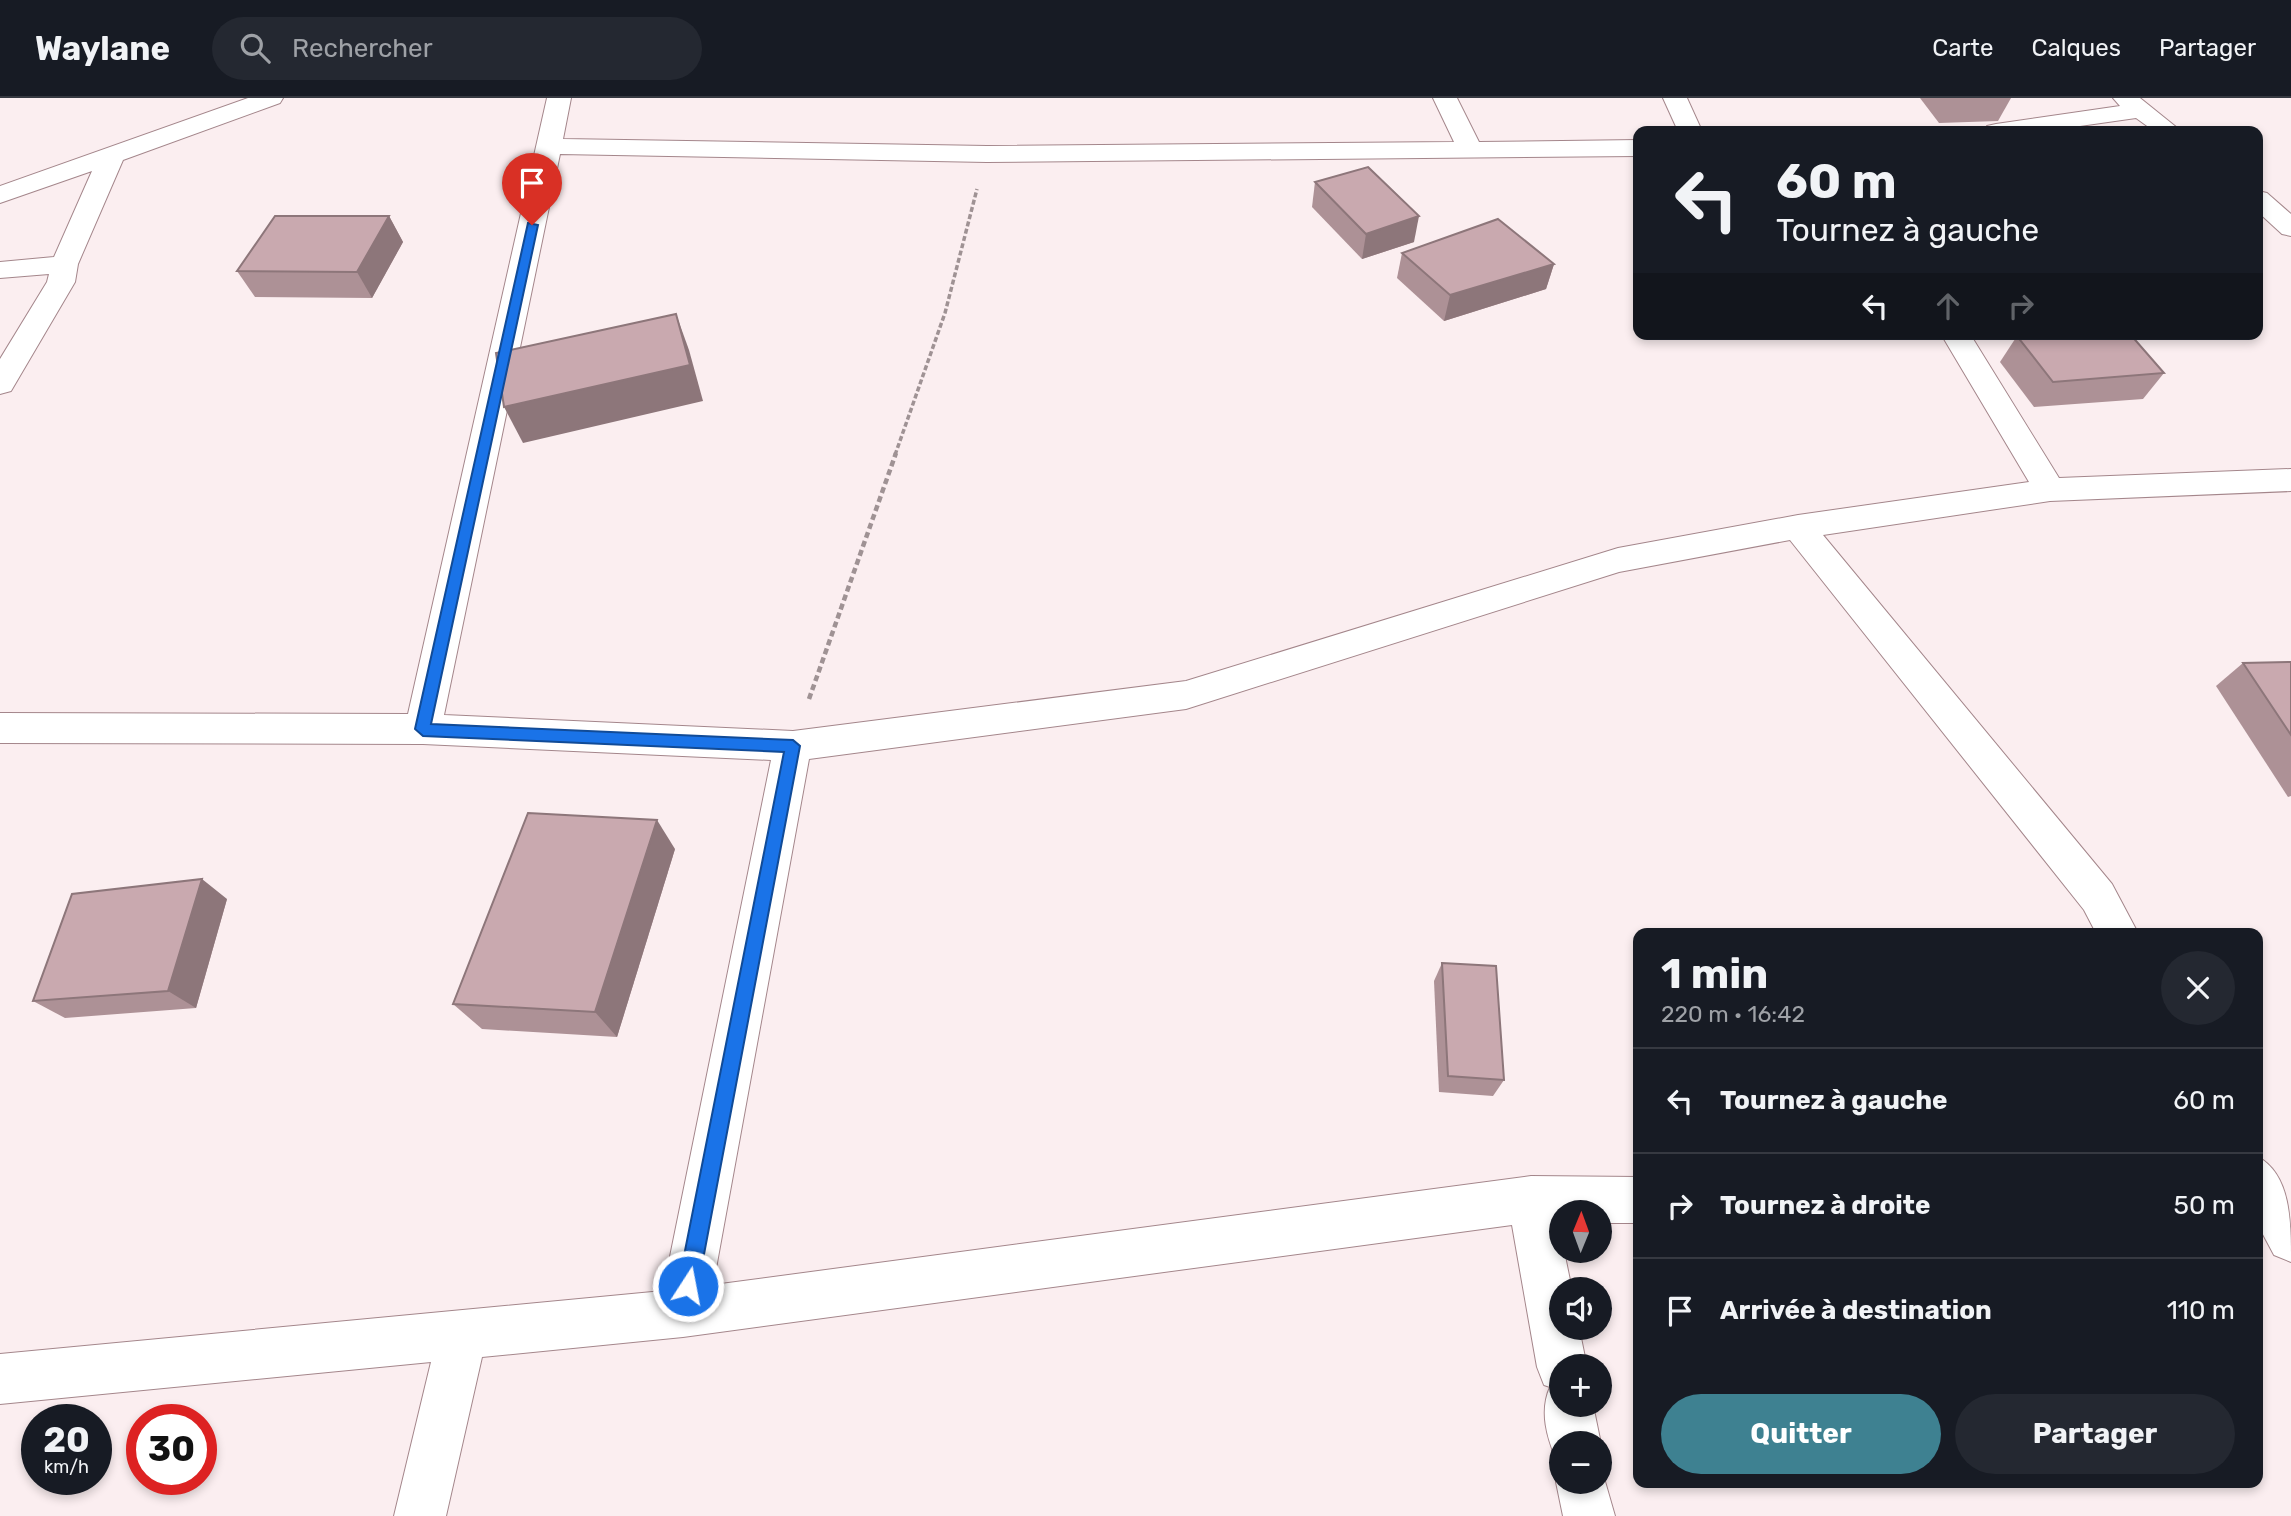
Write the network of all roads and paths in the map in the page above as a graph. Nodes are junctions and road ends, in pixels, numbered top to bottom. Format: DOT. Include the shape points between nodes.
graph roads {
  1 [pos="271,98"];
  2 [pos="559,98"];
  3 [pos="1445,98"];
  4 [pos="1675,98"];
  5 [pos="2133,104"];
  6 [pos="1688,126"];
  7 [pos="2021,126"];
  8 [pos="2162,126"];
  9 [pos="550,146"];
  10 [pos="1633,148"];
  11 [pos="1470,150"];
  12 [pos="987,154"];
  13 [pos="112,155"];
  14 [pos="0,195"];
  15 [pos="2263,204"];
  16 [pos="2291,228"];
  17 [pos="64,264"];
  18 [pos="0,270"];
  19 [pos="1959,340"];
  20 [pos="0,374"];
  21 [pos="0,384"];
  22 [pos="2291,480"];
  23 [pos="2050,490"];
  24 [pos="1798,527"];
  25 [pos="0,728"];
  26 [pos="423,729"];
  27 [pos="793,746"];
  28 [pos="2115,928"];
  29 [pos="1531,1199"];
  30 [pos="1633,1199"];
  31 [pos="683,1313"];
  32 [pos="462,1335"];
  33 [pos="1560,1354"];
  34 [pos="0,1379"];
  35 [pos="1585,1494"];
  36 [pos="420,1516"];
  37 [pos="1589,1516"];
  1 -- 13 [label="street"];
  2 -- 9 [label="street"];
  3 -- 11 [label="street"];
  4 -- 6 [label="street"];
  5 -- 7 [label="street"];
  5 -- 8 [label="street"];
  9 -- 12 [label="street"];
  9 -- 26 [label="street"];
  10 -- 11 [label="street"];
  11 -- 12 [label="street"];
  12 -- 27 [label="path" via="945,313"];
  13 -- 14 [label="street"];
  13 -- 17 [label="street"];
  15 -- 16 [label="street"];
  17 -- 18 [label="street"];
  17 -- 20 [label="street"];
  17 -- 21 [label="street" via="61,282"];
  19 -- 23 [label="street"];
  22 -- 23 [label="street"];
  23 -- 24 [label="street"];
  24 -- 27 [label="street" via="1618,560 1186,695"];
  24 -- 28 [label="street" via="2098,897"];
  25 -- 26 [label="street"];
  26 -- 27 [label="street"];
  27 -- 31 [label="street"];
  29 -- 30 [label="street"];
  29 -- 31 [label="street"];
  29 -- 33 [label="street"];
  31 -- 32 [label="street"];
  32 -- 34 [label="street"];
  32 -- 36 [label="street"];
  35 -- 37 [label="street"];
}
